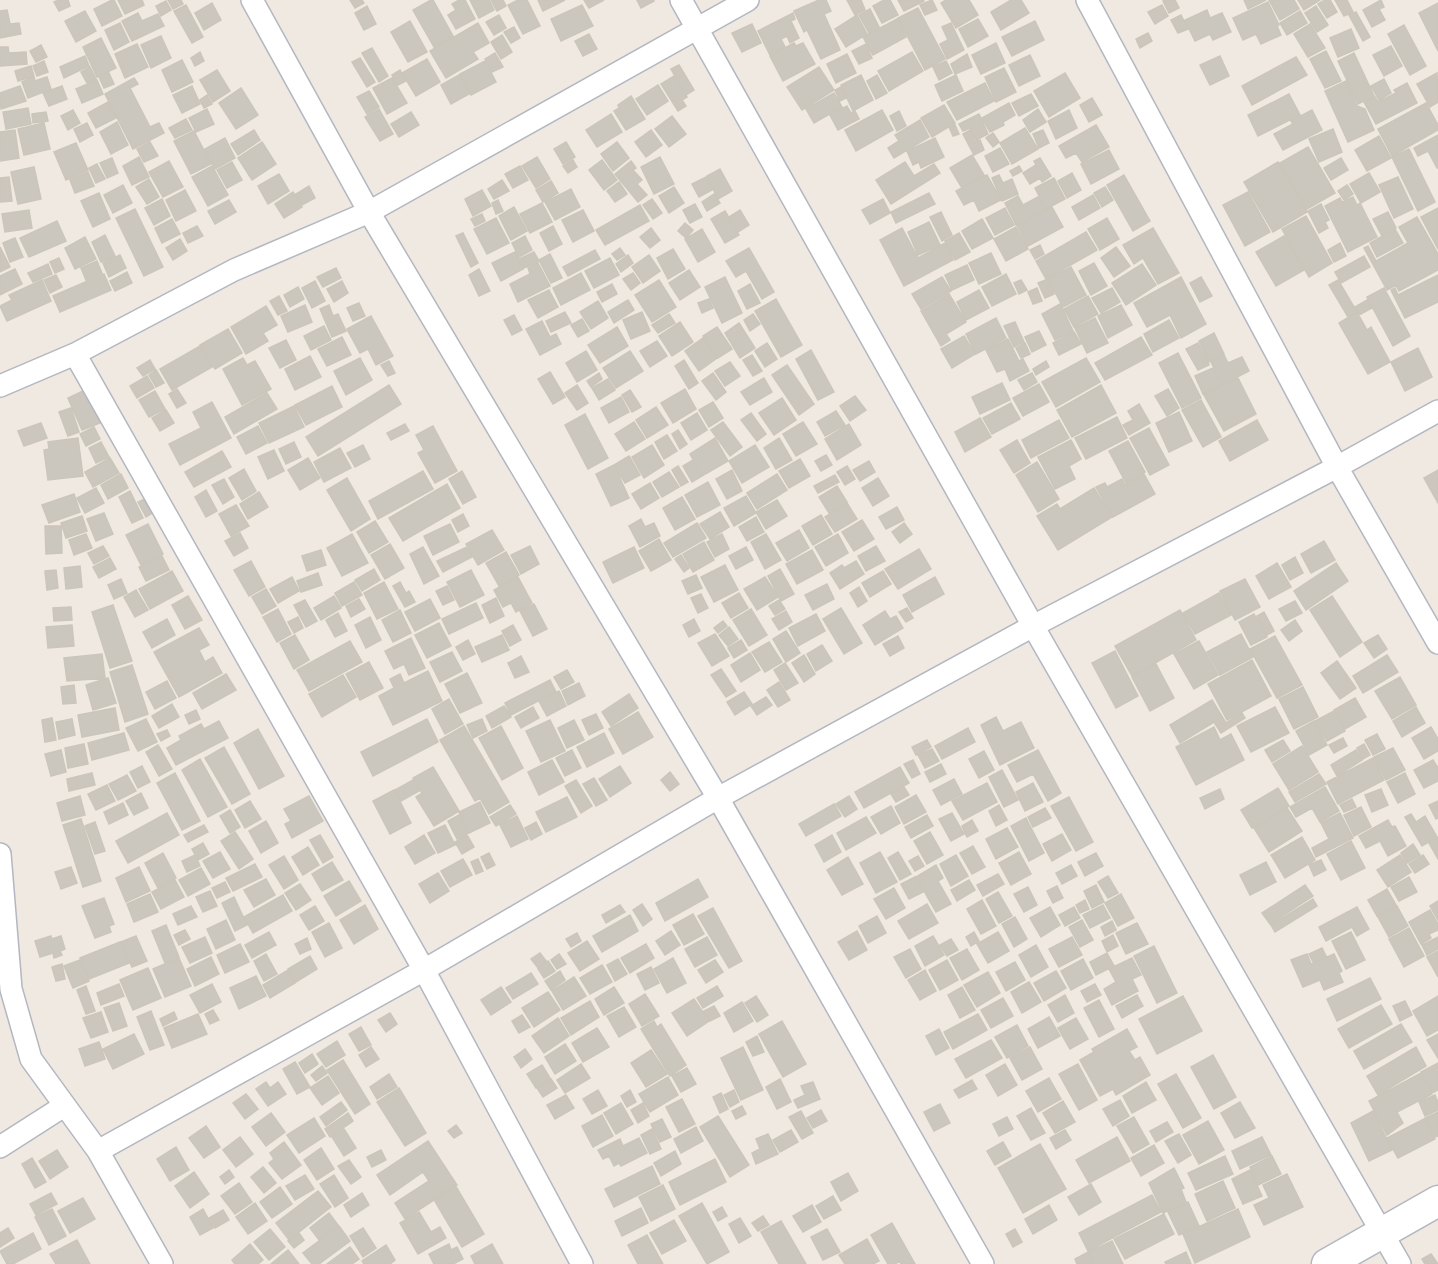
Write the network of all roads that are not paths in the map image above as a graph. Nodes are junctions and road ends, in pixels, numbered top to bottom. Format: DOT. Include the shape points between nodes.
graph roads {
  1 [pos="252,0"];
  2 [pos="681,0"];
  3 [pos="748,0"];
  4 [pos="1087,0"];
  5 [pos="698,28"];
  6 [pos="369,212"];
  7 [pos="75,354"];
  8 [pos="0,386"];
  9 [pos="1438,411"];
  10 [pos="1337,467"];
  11 [pos="1033,626"];
  12 [pos="1438,643"];
  13 [pos="718,798"];
  14 [pos="0,854"];
  15 [pos="424,970"];
  16 [pos="64,1106"];
  17 [pos="0,1146"];
  18 [pos="98,1152"];
  19 [pos="1438,1201"];
  20 [pos="1382,1232"];
  21 [pos="162,1264"];
  22 [pos="582,1264"];
  23 [pos="982,1264"];
  24 [pos="1327,1264"];
  25 [pos="1400,1264"];
  1 -- 6 [label="street"];
  2 -- 5 [label="street"];
  3 -- 5 [label="street"];
  4 -- 10 [label="street"];
  5 -- 6 [label="street"];
  5 -- 11 [label="street"];
  6 -- 7 [label="street" via="234,270"];
  6 -- 13 [label="street"];
  7 -- 8 [label="street"];
  7 -- 15 [label="street"];
  9 -- 10 [label="street"];
  10 -- 11 [label="street"];
  10 -- 12 [label="street"];
  11 -- 13 [label="street"];
  11 -- 20 [label="street"];
  13 -- 15 [label="street"];
  13 -- 23 [label="street"];
  14 -- 16 [label="street" via="11,989 31,1059"];
  15 -- 18 [label="street"];
  15 -- 22 [label="street"];
  16 -- 17 [label="street"];
  16 -- 18 [label="street"];
  18 -- 21 [label="street"];
  19 -- 20 [label="main road"];
  20 -- 24 [label="main road"];
  20 -- 25 [label="street"];
}
